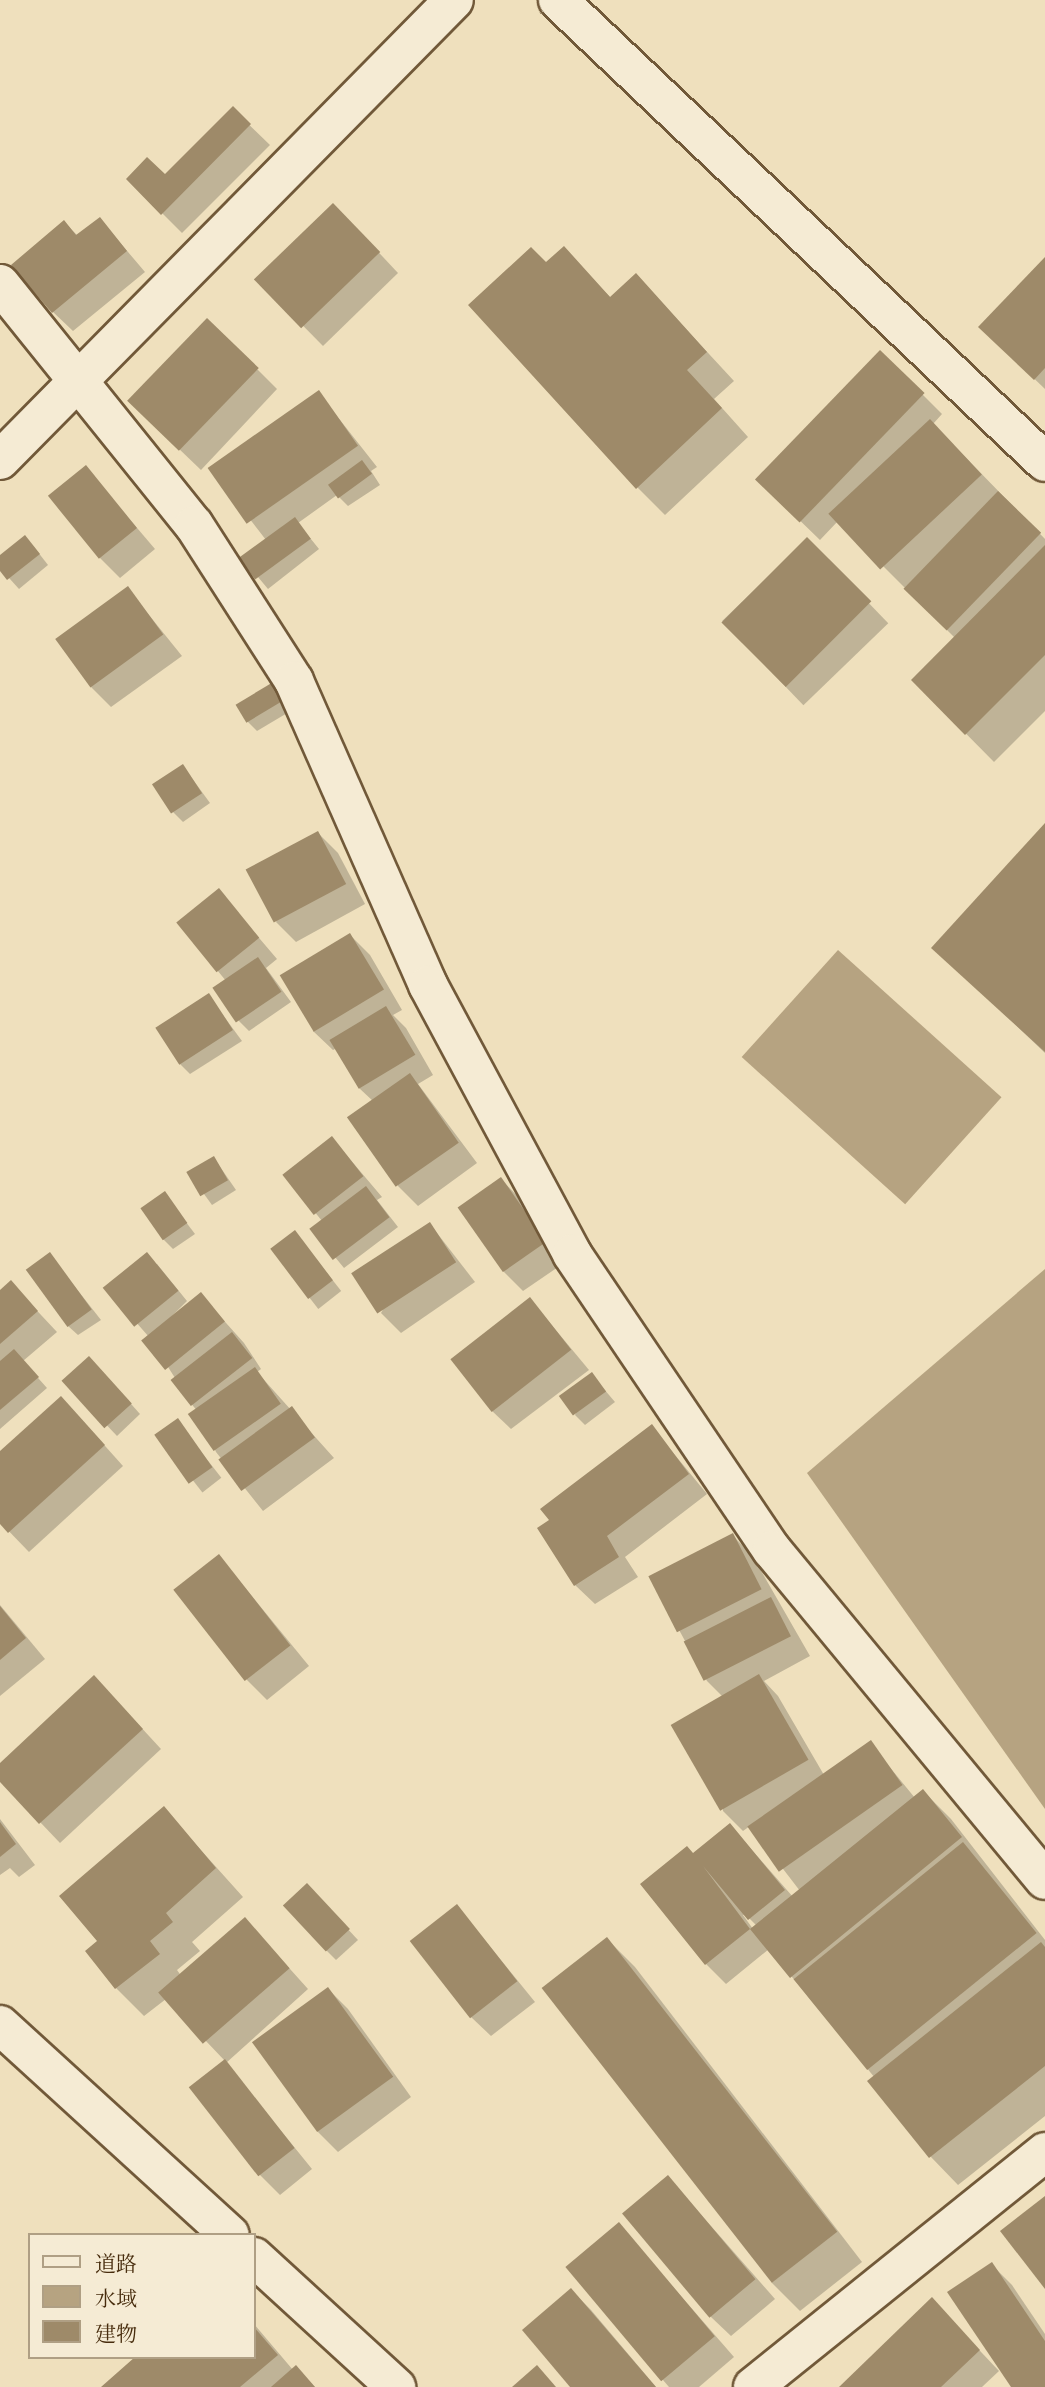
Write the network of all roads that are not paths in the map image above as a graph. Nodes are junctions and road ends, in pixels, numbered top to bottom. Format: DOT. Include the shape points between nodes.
graph roads {
  1 [pos="454,0"];
  2 [pos="558,0"];
  3 [pos="0,284"];
  4 [pos="77,379"];
  5 [pos="0,460"];
  6 [pos="1045,462"];
  7 [pos="1045,1880"];
  8 [pos="0,2025"];
  9 [pos="1045,2152"];
  10 [pos="228,2233"];
  11 [pos="256,2259"];
  12 [pos="396,2387"];
  13 [pos="753,2387"];
  1 -- 4 [label="street"];
  2 -- 6 [label="street"];
  3 -- 4 [label="street"];
  4 -- 5 [label="street"];
  4 -- 7 [label="street" via="194,525 294,681 428,985 572,1254 772,1550"];
  8 -- 10 [label="street"];
  9 -- 13 [label="street"];
  11 -- 12 [label="street"];
}
